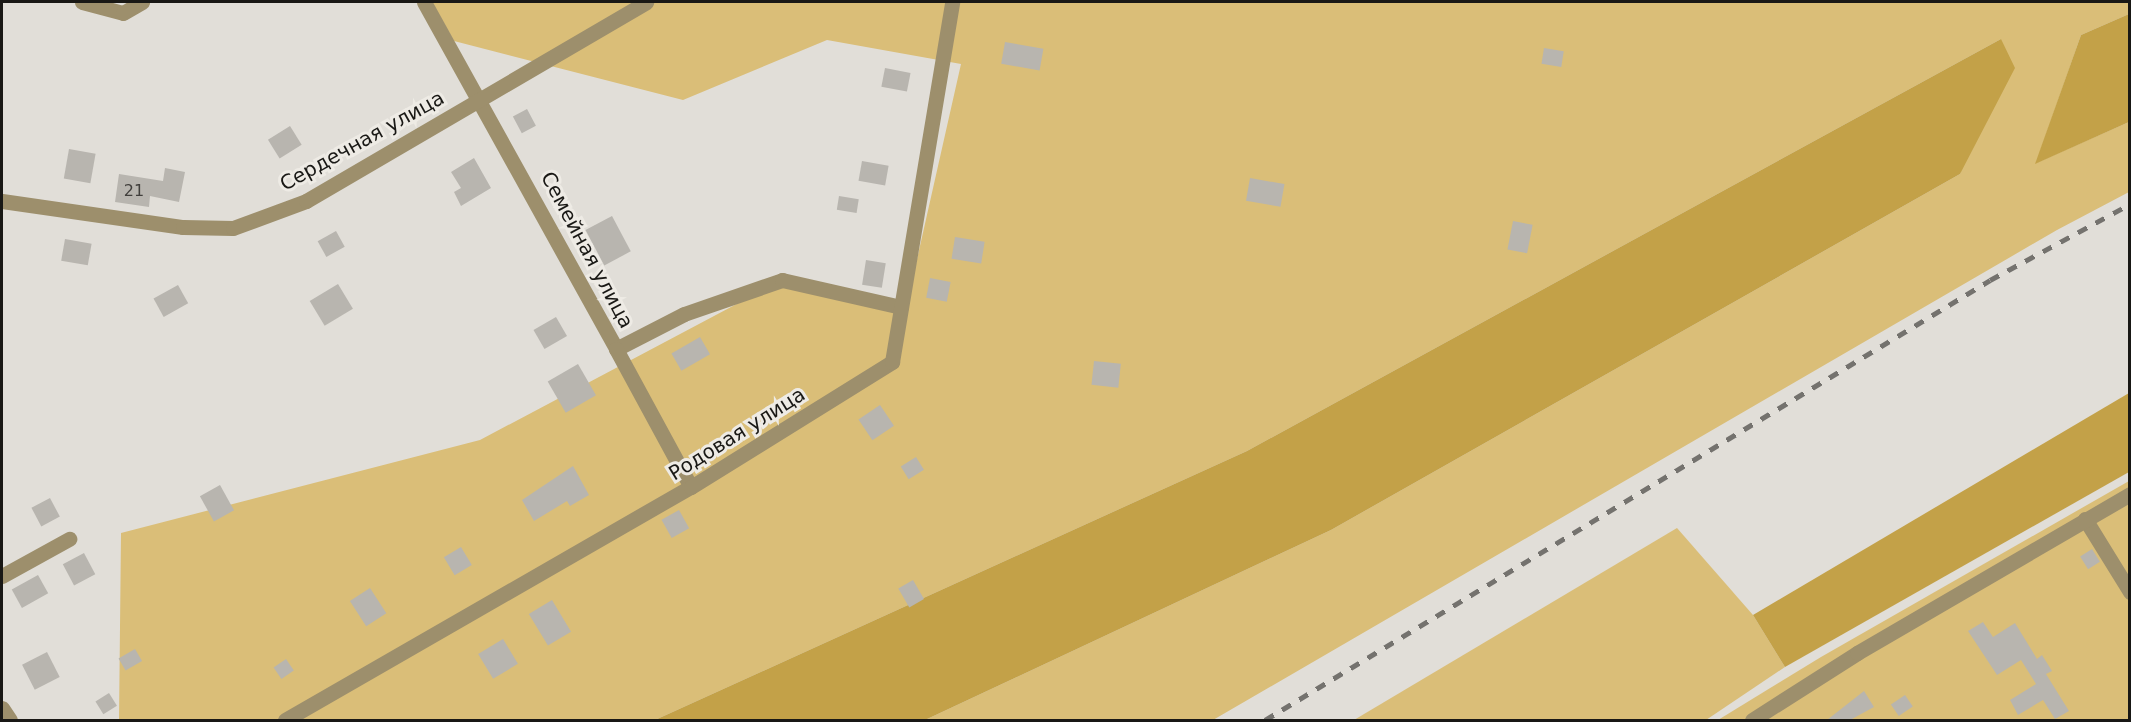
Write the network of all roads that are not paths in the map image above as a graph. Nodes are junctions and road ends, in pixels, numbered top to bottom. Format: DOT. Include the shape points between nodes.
graph roads {
  1 [pos="82,2"];
  2 [pos="142,2"];
  3 [pos="424,2"];
  4 [pos="646,2"];
  5 [pos="952,2"];
  6 [pos="479,99"];
  7 [pos="2,201"];
  8 [pos="901,307"];
  9 [pos="616,349"];
  10 [pos="691,487"];
  11 [pos="2130,494"];
  12 [pos="2085,519"];
  13 [pos="69,539"];
  14 [pos="2,576"];
  15 [pos="2130,592"];
  16 [pos="2,708"];
  17 [pos="10,720"];
  18 [pos="285,720"];
  19 [pos="1752,720"];
  1 -- 2 [label="street" via="123,13"];
  3 -- 6 [label="street, Семейная улица"];
  4 -- 6 [label="street, Сердечная улица"];
  5 -- 8 [label="street, Родовая улица"];
  6 -- 7 [label="street, Сердечная улица" via="306,201 233,228 183,227"];
  6 -- 9 [label="street, Семейная улица"];
  8 -- 9 [label="street, Семейная улица" via="782,280 684,314"];
  8 -- 10 [label="street, Родовая улица" via="892,362"];
  9 -- 10 [label="street"];
  10 -- 18 [label="street, Родовая улица"];
  11 -- 12 [label="street"];
  12 -- 15 [label="street"];
  12 -- 19 [label="street"];
  13 -- 14 [label="street"];
  16 -- 17 [label="street"];
}
